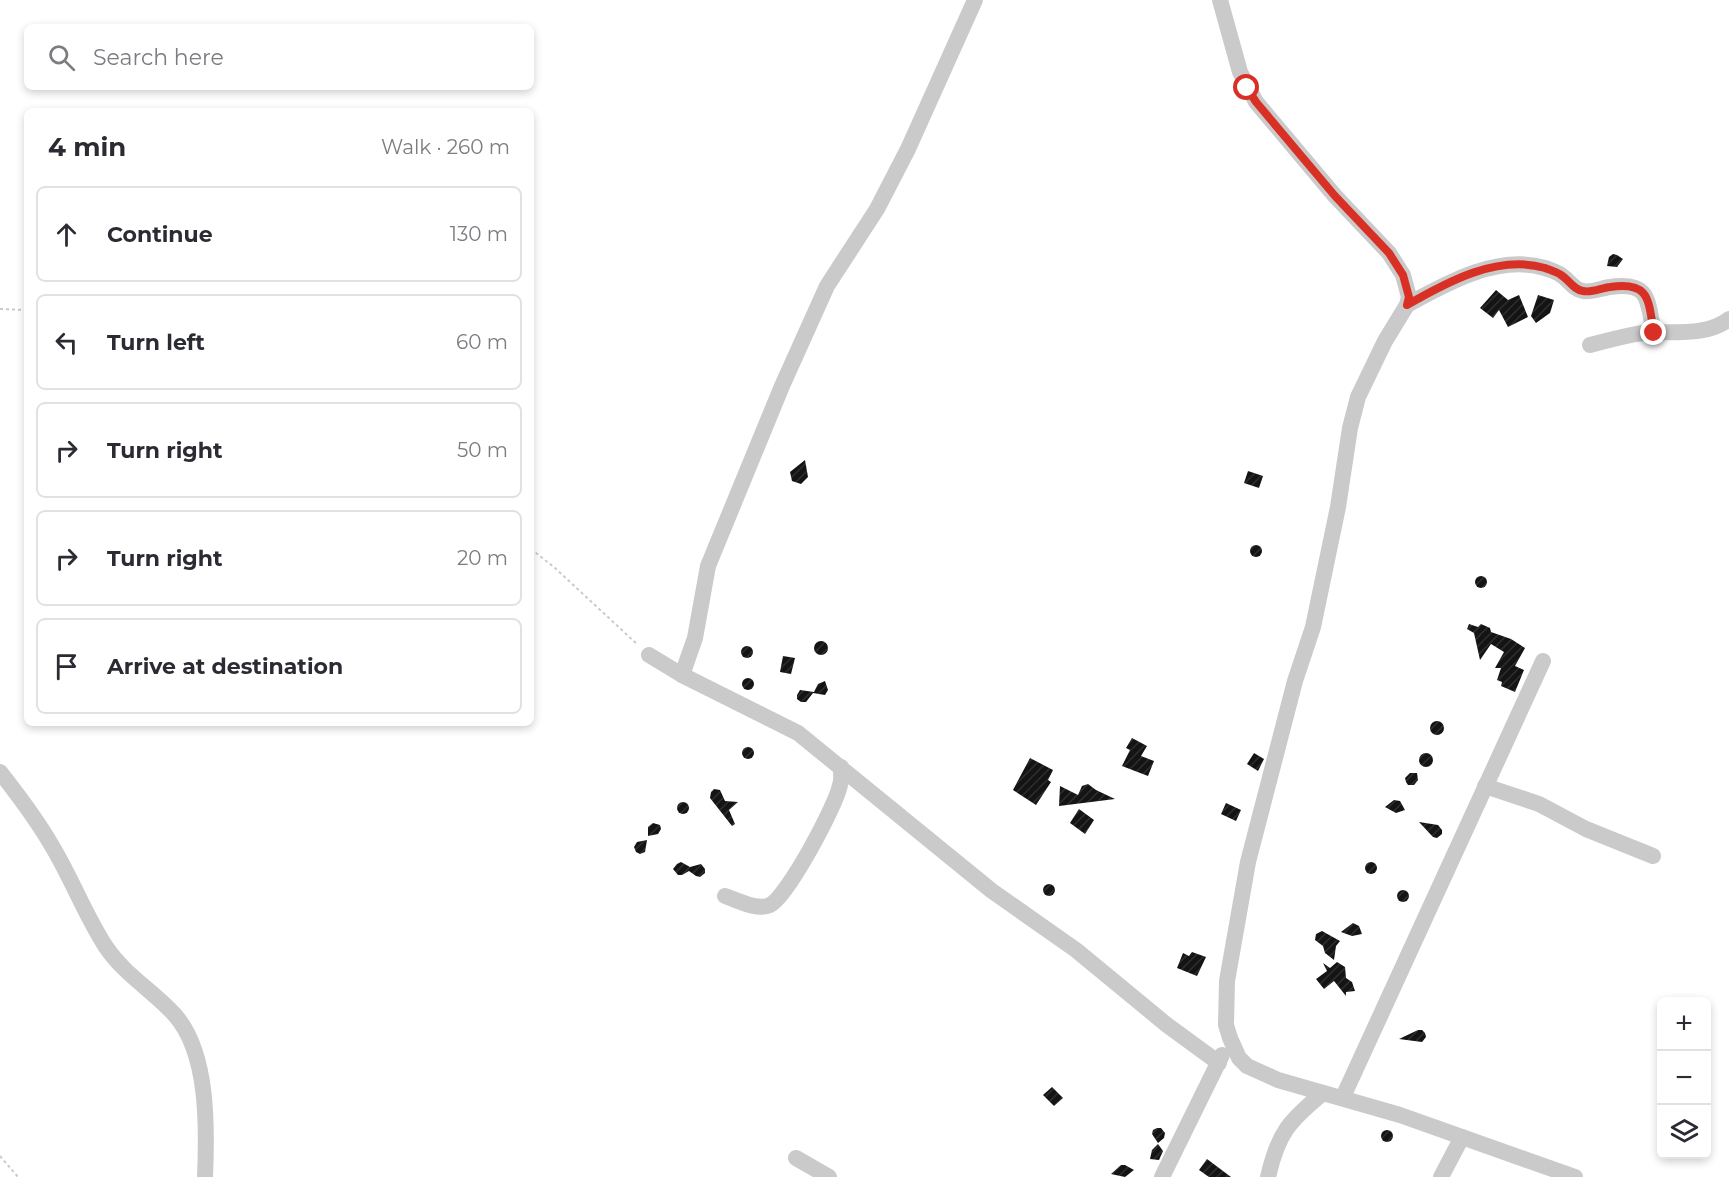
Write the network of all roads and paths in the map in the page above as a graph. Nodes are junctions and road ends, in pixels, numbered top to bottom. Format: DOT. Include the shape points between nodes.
graph roads {
  1 [pos="975,0"];
  2 [pos="1220,0"];
  3 [pos="1407,305"];
  4 [pos="0,309"];
  5 [pos="24,309"];
  6 [pos="1729,319"];
  7 [pos="1654,333"];
  8 [pos="1590,345"];
  9 [pos="534,551"];
  10 [pos="649,655"];
  11 [pos="1543,661"];
  12 [pos="682,675"];
  13 [pos="841,767"];
  14 [pos="0,772"];
  15 [pos="1485,786"];
  16 [pos="1653,856"];
  17 [pos="725,896"];
  18 [pos="1230,1038"];
  19 [pos="1219,1063"];
  20 [pos="1323,1093"];
  21 [pos="1342,1097"];
  22 [pos="1462,1137"];
  23 [pos="0,1156"];
  24 [pos="796,1158"];
  25 [pos="18,1177"];
  26 [pos="205,1177"];
  27 [pos="829,1177"];
  28 [pos="1162,1177"];
  29 [pos="1268,1177"];
  30 [pos="1441,1177"];
  31 [pos="1575,1177"];
  1 -- 12 [label="street" via="898,169 827,286 782,386 708,566 694,638"];
  2 -- 3 [label="street" via="1240,72 1256,102 1389,253 1403,275 1409,297"];
  3 -- 7 [label="street" via="1492,268 1531,264 1560,274 1580,291 1611,286 1644,291"];
  3 -- 18 [label="street" via="1384,341 1358,397 1350,428 1313,627 1248,862 1227,981 1226,1025"];
  4 -- 5 [label="path"];
  6 -- 7 [label="street" via="1717,327 1698,331"];
  7 -- 8 [label="street"];
  9 -- 10 [label="path"];
  10 -- 12 [label="street"];
  11 -- 15 [label="street"];
  12 -- 13 [label="street" via="798,733"];
  13 -- 17 [label="street" via="841,785 831,809 799,868 775,902 760,907"];
  13 -- 19 [label="street" via="992,891 1076,950"];
  14 -- 26 [label="street" via="53,848 107,948 127,972 176,1016 187,1033 200,1073"];
  15 -- 16 [label="street" via="1539,804 1586,829"];
  15 -- 21 [label="street"];
  18 -- 19 [label="street"];
  18 -- 20 [label="street" via="1247,1066"];
  19 -- 28 [label="street"];
  20 -- 21 [label="street"];
  20 -- 29 [label="street" via="1293,1118 1281,1136"];
  21 -- 22 [label="street"];
  22 -- 30 [label="street"];
  22 -- 31 [label="street"];
  23 -- 25 [label="path"];
  24 -- 27 [label="street"];
}
